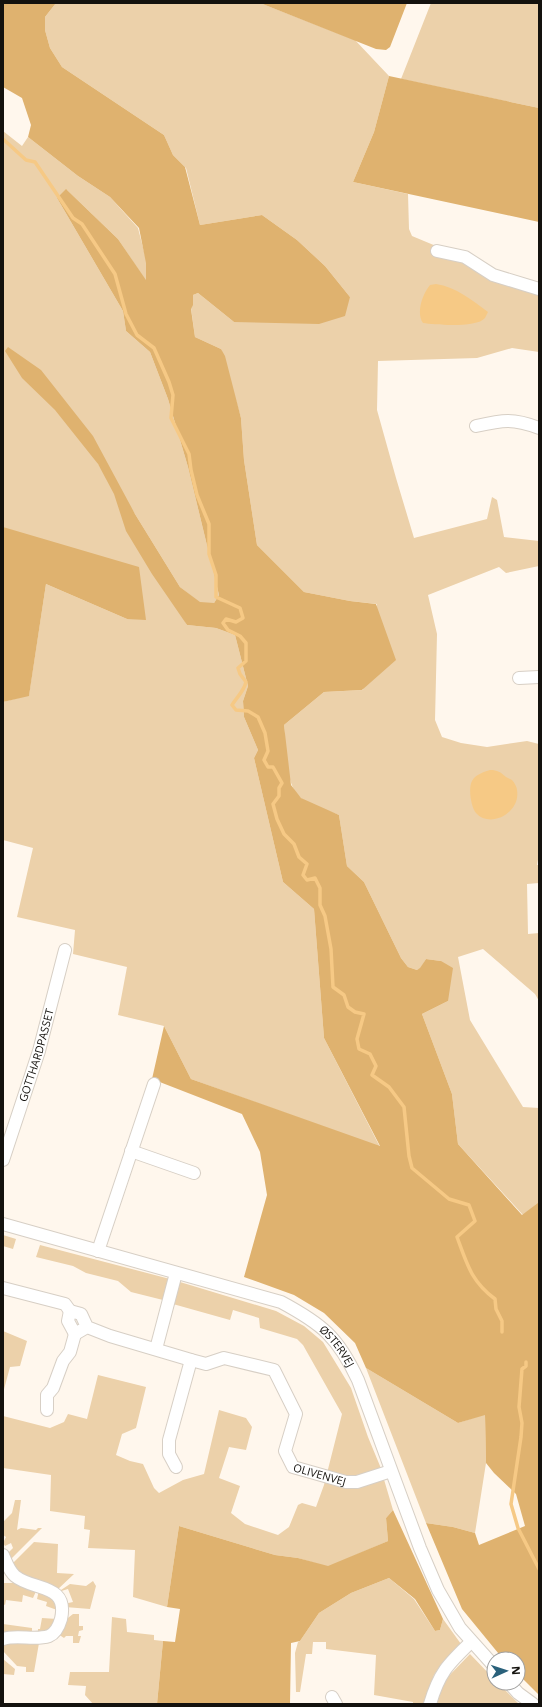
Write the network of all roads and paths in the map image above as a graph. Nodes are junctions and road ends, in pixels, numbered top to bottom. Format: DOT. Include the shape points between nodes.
graph roads {
  1 [pos="437,251"];
  2 [pos="539,289"];
  3 [pos="476,426"];
  4 [pos="539,428"];
  5 [pos="539,677"];
  6 [pos="520,678"];
  7 [pos="65,950"];
  8 [pos="154,1084"];
  9 [pos="131,1152"];
  10 [pos="3,1160"];
  11 [pos="194,1173"];
  12 [pos="3,1224"];
  13 [pos="98,1251"];
  14 [pos="176,1273"];
  15 [pos="3,1288"];
  16 [pos="70,1311"];
  17 [pos="87,1327"];
  18 [pos="75,1334"];
  19 [pos="156,1349"];
  20 [pos="191,1360"];
  21 [pos="47,1410"];
  22 [pos="176,1467"];
  23 [pos="392,1471"];
  24 [pos="3,1555"];
  25 [pos="3,1639"];
  26 [pos="472,1642"];
  27 [pos="486,1657"];
  28 [pos="516,1691"];
  29 [pos="430,1704"];
  30 [pos="534,1704"];
  1 -- 2 [label="street" via="465,257 493,275"];
  3 -- 4 [label="street" via="515,420"];
  5 -- 6 [label="street"];
  7 -- 10 [label="street, GOTTHARDPASSET" via="39,1051"];
  8 -- 9 [label="street"];
  9 -- 11 [label="street"];
  9 -- 13 [label="street"];
  12 -- 13 [label="street, ØSTERVEJ"];
  13 -- 14 [label="street, ØSTERVEJ"];
  14 -- 19 [label="street"];
  14 -- 23 [label="street, ØSTERVEJ" via="281,1302 323,1329 348,1359"];
  15 -- 16 [label="street" via="65,1304"];
  16 -- 17 [label="street" via="81,1314"];
  16 -- 18 [label="street" via="68,1321"];
  17 -- 18 [label="street"];
  17 -- 19 [label="street, OLIVENVEJ"];
  18 -- 21 [label="street" via="70,1352 47,1395"];
  19 -- 20 [label="street, OLIVENVEJ"];
  20 -- 22 [label="street" via="169,1440 169,1454"];
  20 -- 23 [label="street, OLIVENVEJ" via="206,1364 224,1358 274,1370 296,1414 285,1451 293,1467 346,1482 357,1482"];
  23 -- 26 [label="street, ØSTERVEJ" via="438,1590 460,1628"];
  24 -- 25 [label="street" via="14,1576 55,1593 62,1610 59,1626 49,1636"];
  26 -- 27 [label="street, ØSTERVEJ"];
  26 -- 29 [label="street" via="449,1663 436,1685"];
  28 -- 30 [label="street"];
}
